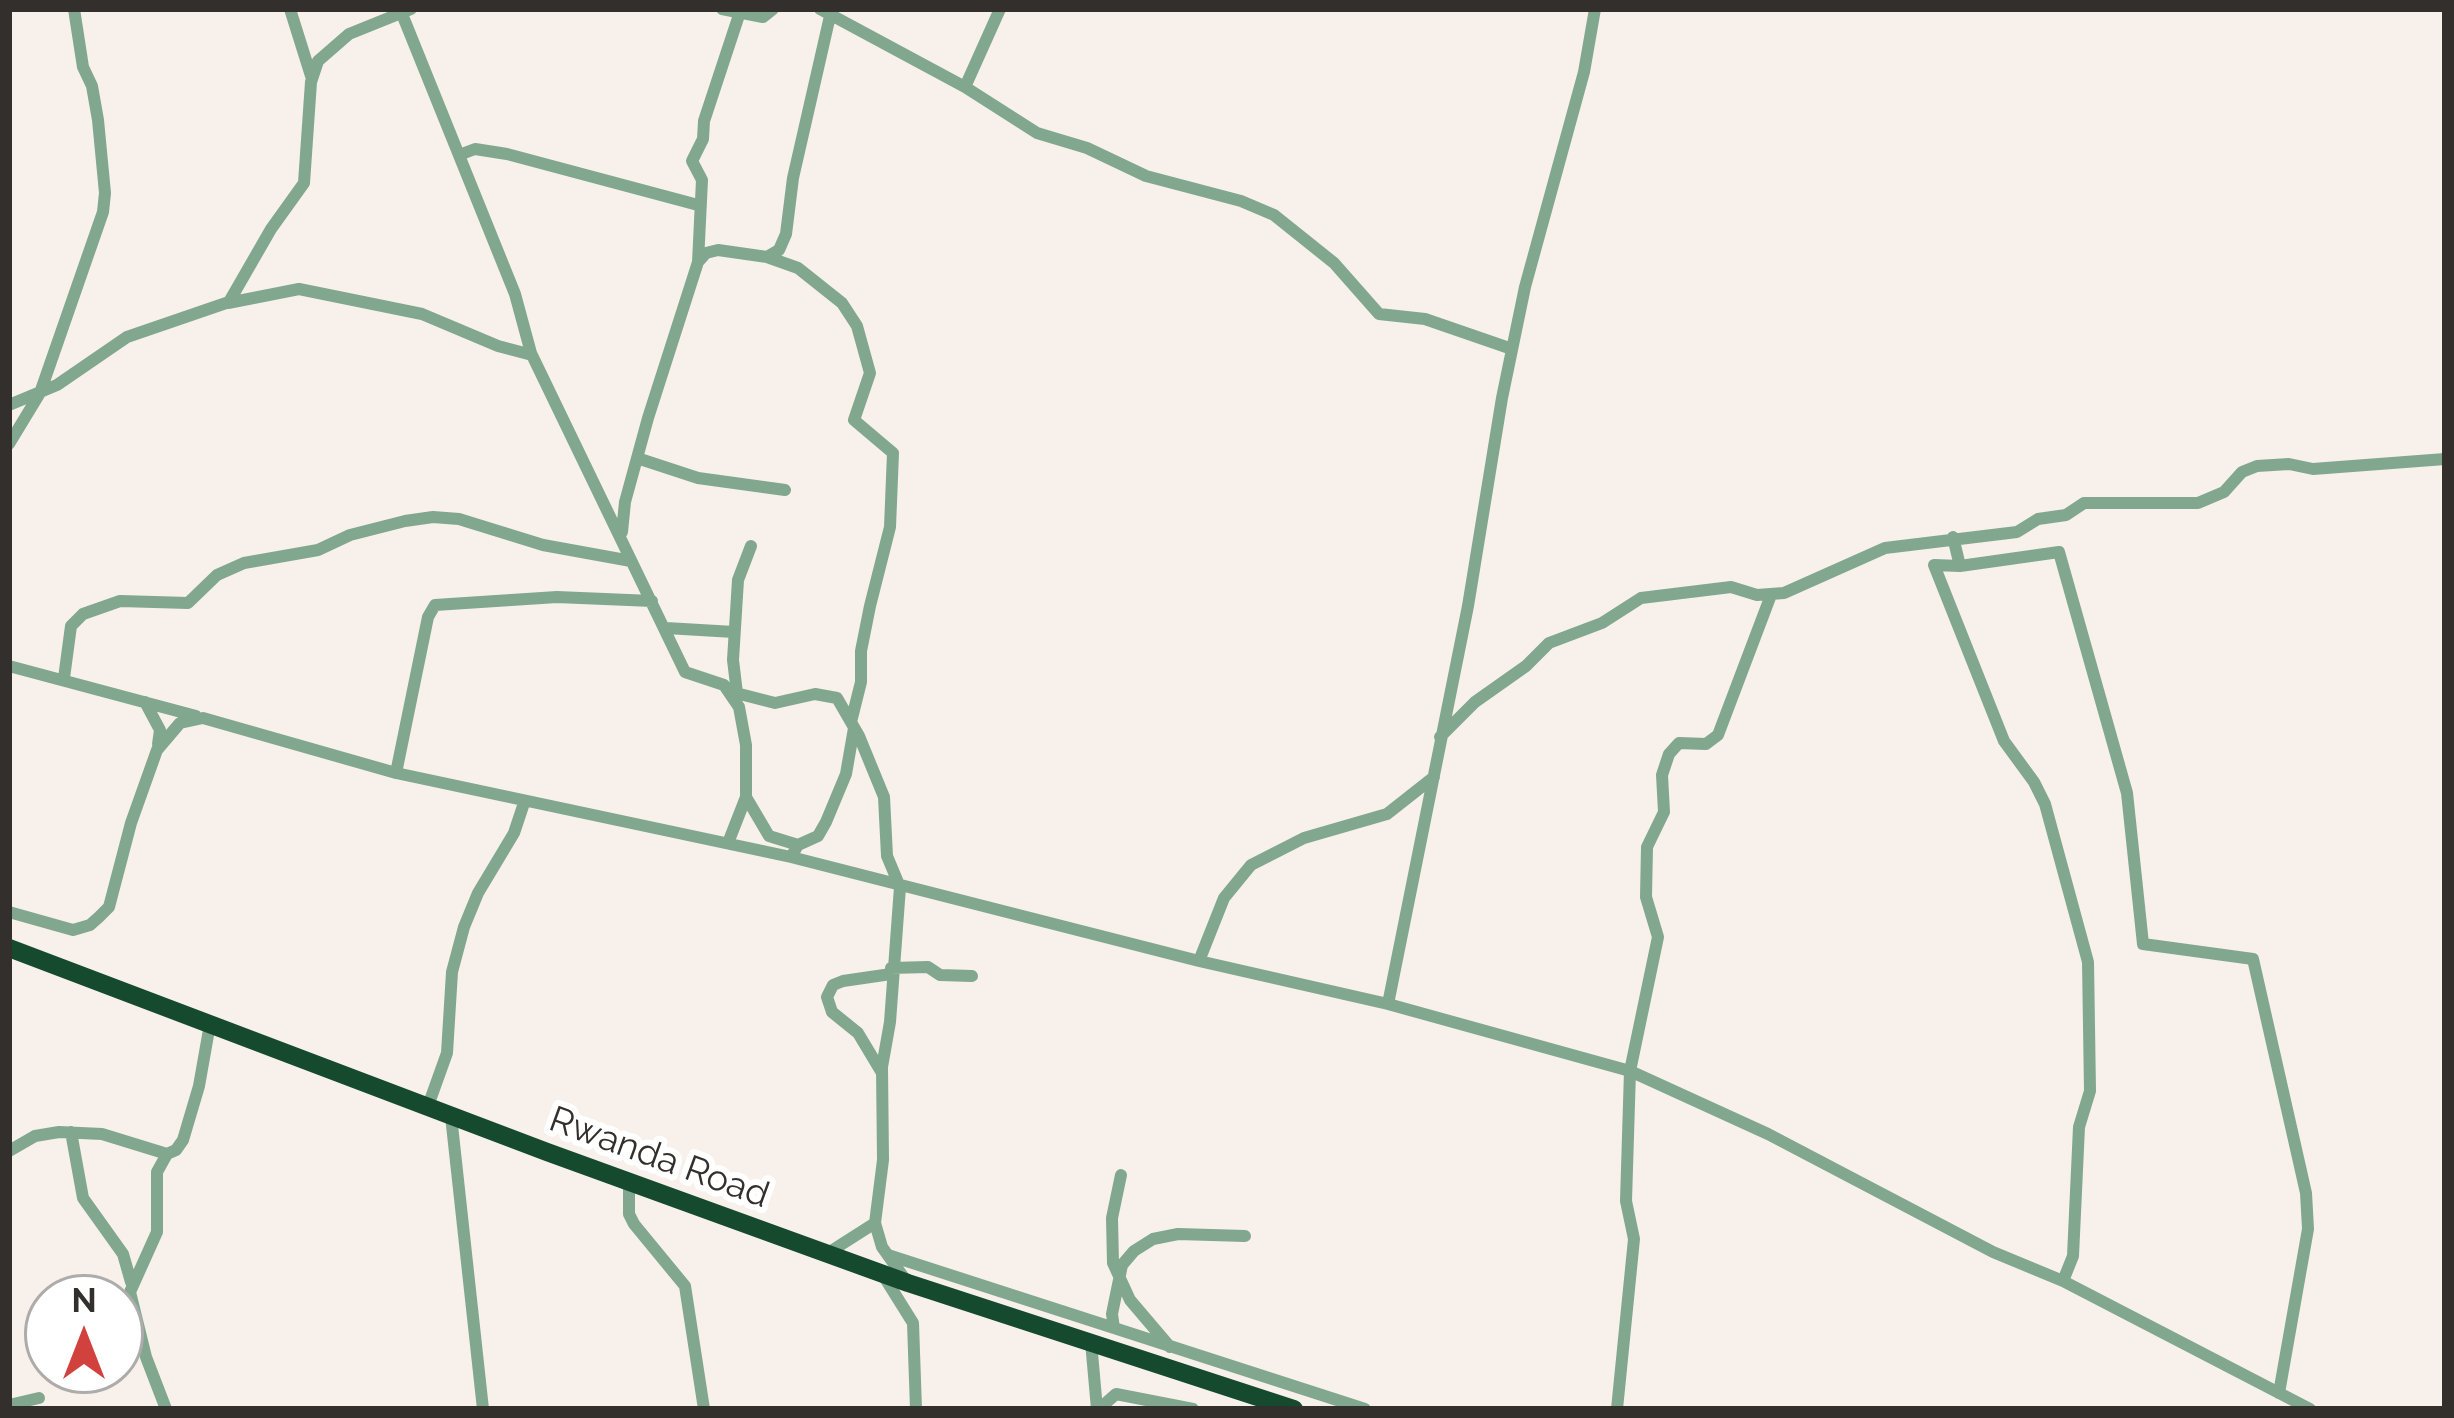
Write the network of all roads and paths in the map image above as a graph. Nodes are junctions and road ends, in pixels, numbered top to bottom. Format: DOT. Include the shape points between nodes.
graph roads {
  1 [pos="74,9"];
  2 [pos="290,9"];
  3 [pos="722,9"];
  4 [pos="773,9"];
  5 [pos="1000,9"];
  6 [pos="1594,9"];
  7 [pos="405,10"];
  8 [pos="740,12"];
  9 [pos="825,12"];
  10 [pos="312,79"];
  11 [pos="965,87"];
  12 [pos="459,155"];
  13 [pos="698,206"];
  14 [pos="767,257"];
  15 [pos="698,262"];
  16 [pos="227,303"];
  17 [pos="1512,349"];
  18 [pos="532,355"];
  19 [pos="40,394"];
  20 [pos="9,405"];
  21 [pos="9,444"];
  22 [pos="640,459"];
  23 [pos="2445,460"];
  24 [pos="785,490"];
  25 [pos="1953,537"];
  26 [pos="622,539"];
  27 [pos="1918,541"];
  28 [pos="751,546"];
  29 [pos="631,560"];
  30 [pos="1934,565"];
  31 [pos="1960,566"];
  32 [pos="1771,595"];
  33 [pos="652,601"];
  34 [pos="666,628"];
  35 [pos="734,632"];
  36 [pos="9,667"];
  37 [pos="64,679"];
  38 [pos="732,692"];
  39 [pos="145,701"];
  40 [pos="203,718"];
  41 [pos="853,725"];
  42 [pos="1440,737"];
  43 [pos="157,750"];
  44 [pos="396,772"];
  45 [pos="1434,777"];
  46 [pos="746,797"];
  47 [pos="524,802"];
  48 [pos="728,843"];
  49 [pos="794,851"];
  50 [pos="900,886"];
  51 [pos="9,912"];
  52 [pos="9,948"];
  53 [pos="1199,961"];
  54 [pos="891,971"];
  55 [pos="972,976"];
  56 [pos="1388,1004"];
  57 [pos="210,1024"];
  58 [pos="1630,1071"];
  59 [pos="882,1073"];
  60 [pos="428,1106"];
  61 [pos="451,1116"];
  62 [pos="71,1132"];
  63 [pos="9,1151"];
  64 [pos="167,1154"];
  65 [pos="1121,1175"];
  66 [pos="629,1182"];
  67 [pos="875,1223"];
  68 [pos="1245,1236"];
  69 [pos="827,1254"];
  70 [pos="885,1265"];
  71 [pos="129,1274"];
  72 [pos="135,1274"];
  73 [pos="1119,1280"];
  74 [pos="2063,1281"];
  75 [pos="1114,1328"];
  76 [pos="1090,1342"];
  77 [pos="144,1348"];
  78 [pos="1170,1348"];
  79 [pos="2279,1393"];
  80 [pos="39,1398"];
  81 [pos="9,1405"];
  82 [pos="2305,1408"];
  83 [pos="166,1409"];
  84 [pos="482,1409"];
  85 [pos="704,1409"];
  86 [pos="916,1409"];
  87 [pos="1098,1409"];
  88 [pos="1193,1409"];
  89 [pos="1294,1409"];
  90 [pos="1365,1409"];
  91 [pos="1617,1409"];
  1 -- 19 [label="street" via="105,193"];
  2 -- 10 [label="street"];
  3 -- 8 [label="street"];
  4 -- 8 [label="street" via="763,17"];
  5 -- 11 [label="street"];
  6 -- 17 [label="street"];
  7 -- 10 [label="street" via="350,34 318,61"];
  7 -- 12 [label="street"];
  8 -- 13 [label="street" via="692,161 702,177"];
  9 -- 11 [label="street"];
  9 -- 14 [label="street" via="786,234"];
  10 -- 16 [label="street" via="304,183"];
  11 -- 17 [label="street" via="1037,133 1274,214 1334,262 1378,314 1425,319"];
  12 -- 13 [label="street" via="475,148 507,154"];
  12 -- 18 [label="street"];
  13 -- 15 [label="street"];
  14 -- 15 [label="street" via="711,250"];
  14 -- 41 [label="street" via="805,272 848,310 870,374 854,419 893,453 890,527"];
  15 -- 22 [label="street"];
  16 -- 18 [label="street" via="299,289 422,314"];
  16 -- 19 [label="street" via="127,337"];
  17 -- 42 [label="street"];
  18 -- 26 [label="street"];
  19 -- 20 [label="street"];
  19 -- 21 [label="street"];
  22 -- 24 [label="street" via="698,478"];
  22 -- 26 [label="street"];
  23 -- 25 [label="street" via="2258,466 2198,503 2088,502 2018,532"];
  25 -- 27 [label="street"];
  25 -- 31 [label="street"];
  26 -- 29 [label="street"];
  27 -- 30 [label="street"];
  27 -- 32 [label="street" via="1865,554"];
  28 -- 35 [label="street" via="739,573"];
  29 -- 33 [label="street"];
  29 -- 37 [label="street" via="459,520 405,521 318,550 244,562 188,603 128,600 83,614 71,626"];
  30 -- 31 [label="street"];
  30 -- 74 [label="street" via="2003,742 2045,804 2087,962 2090,1091 2079,1127 2073,1256"];
  31 -- 79 [label="street" via="2059,552 2127,793 2143,944 2253,959 2306,1192 2308,1229"];
  32 -- 42 [label="street" via="1731,587 1641,598 1549,643"];
  32 -- 58 [label="street" via="1718,735 1706,744 1676,744 1664,766 1664,812 1647,848 1656,958"];
  33 -- 34 [label="street"];
  33 -- 44 [label="street" via="434,605"];
  34 -- 35 [label="street"];
  34 -- 38 [label="street" via="688,675"];
  35 -- 38 [label="street"];
  36 -- 37 [label="street"];
  37 -- 39 [label="street"];
  38 -- 41 [label="street" via="776,704 828,695"];
  38 -- 46 [label="street"];
  39 -- 40 [label="street"];
  39 -- 43 [label="street" via="160,730"];
  40 -- 43 [label="street" via="180,723"];
  40 -- 44 [label="street"];
  41 -- 49 [label="street" via="846,774 826,822"];
  41 -- 50 [label="street" via="884,797 887,856"];
  42 -- 45 [label="street"];
  43 -- 51 [label="street" via="109,907 73,930"];
  44 -- 47 [label="street"];
  45 -- 53 [label="street" via="1388,814 1304,838 1251,865 1224,898"];
  45 -- 56 [label="street"];
  46 -- 48 [label="street"];
  46 -- 49 [label="street" via="769,836"];
  47 -- 48 [label="street"];
  47 -- 60 [label="street" via="464,927 447,1053"];
  48 -- 49 [label="street"];
  49 -- 50 [label="street"];
  50 -- 53 [label="street"];
  50 -- 54 [label="street"];
  52 -- 57 [label="highway, Rwanda Road"];
  53 -- 56 [label="street"];
  54 -- 55 [label="street"];
  54 -- 59 [label="street"];
  54 -- 59 [label="street" via="833,985 827,997"];
  56 -- 58 [label="street"];
  57 -- 60 [label="highway, Rwanda Road"];
  57 -- 64 [label="street" via="183,1140"];
  58 -- 74 [label="street"];
  58 -- 91 [label="street" via="1627,1201 1634,1239"];
  59 -- 67 [label="street"];
  60 -- 61 [label="highway, Rwanda Road"];
  61 -- 66 [label="highway, Rwanda Road"];
  61 -- 84 [label="street"];
  62 -- 63 [label="street" via="35,1136"];
  62 -- 64 [label="street"];
  62 -- 71 [label="street" via="83,1198"];
  64 -- 72 [label="street" via="157,1172 157,1232"];
  65 -- 73 [label="street" via="1110,1241"];
  66 -- 69 [label="highway, Rwanda Road"];
  66 -- 85 [label="street" via="634,1224 685,1286"];
  67 -- 69 [label="street"];
  67 -- 70 [label="street"];
  68 -- 73 [label="street" via="1153,1239 1122,1265"];
  69 -- 70 [label="highway, Rwanda Road"];
  70 -- 75 [label="street"];
  70 -- 76 [label="highway, Rwanda Road" via="908,1283"];
  70 -- 86 [label="street" via="914,1323"];
  73 -- 75 [label="street"];
  73 -- 78 [label="street"];
  74 -- 79 [label="street"];
  75 -- 78 [label="street"];
  76 -- 87 [label="street"];
  76 -- 89 [label="highway, Rwanda Road"];
  77 -- 83 [label="street"];
  78 -- 90 [label="street"];
  79 -- 82 [label="street"];
  80 -- 81 [label="street"];
  87 -- 88 [label="street" via="1116,1394"];
}
